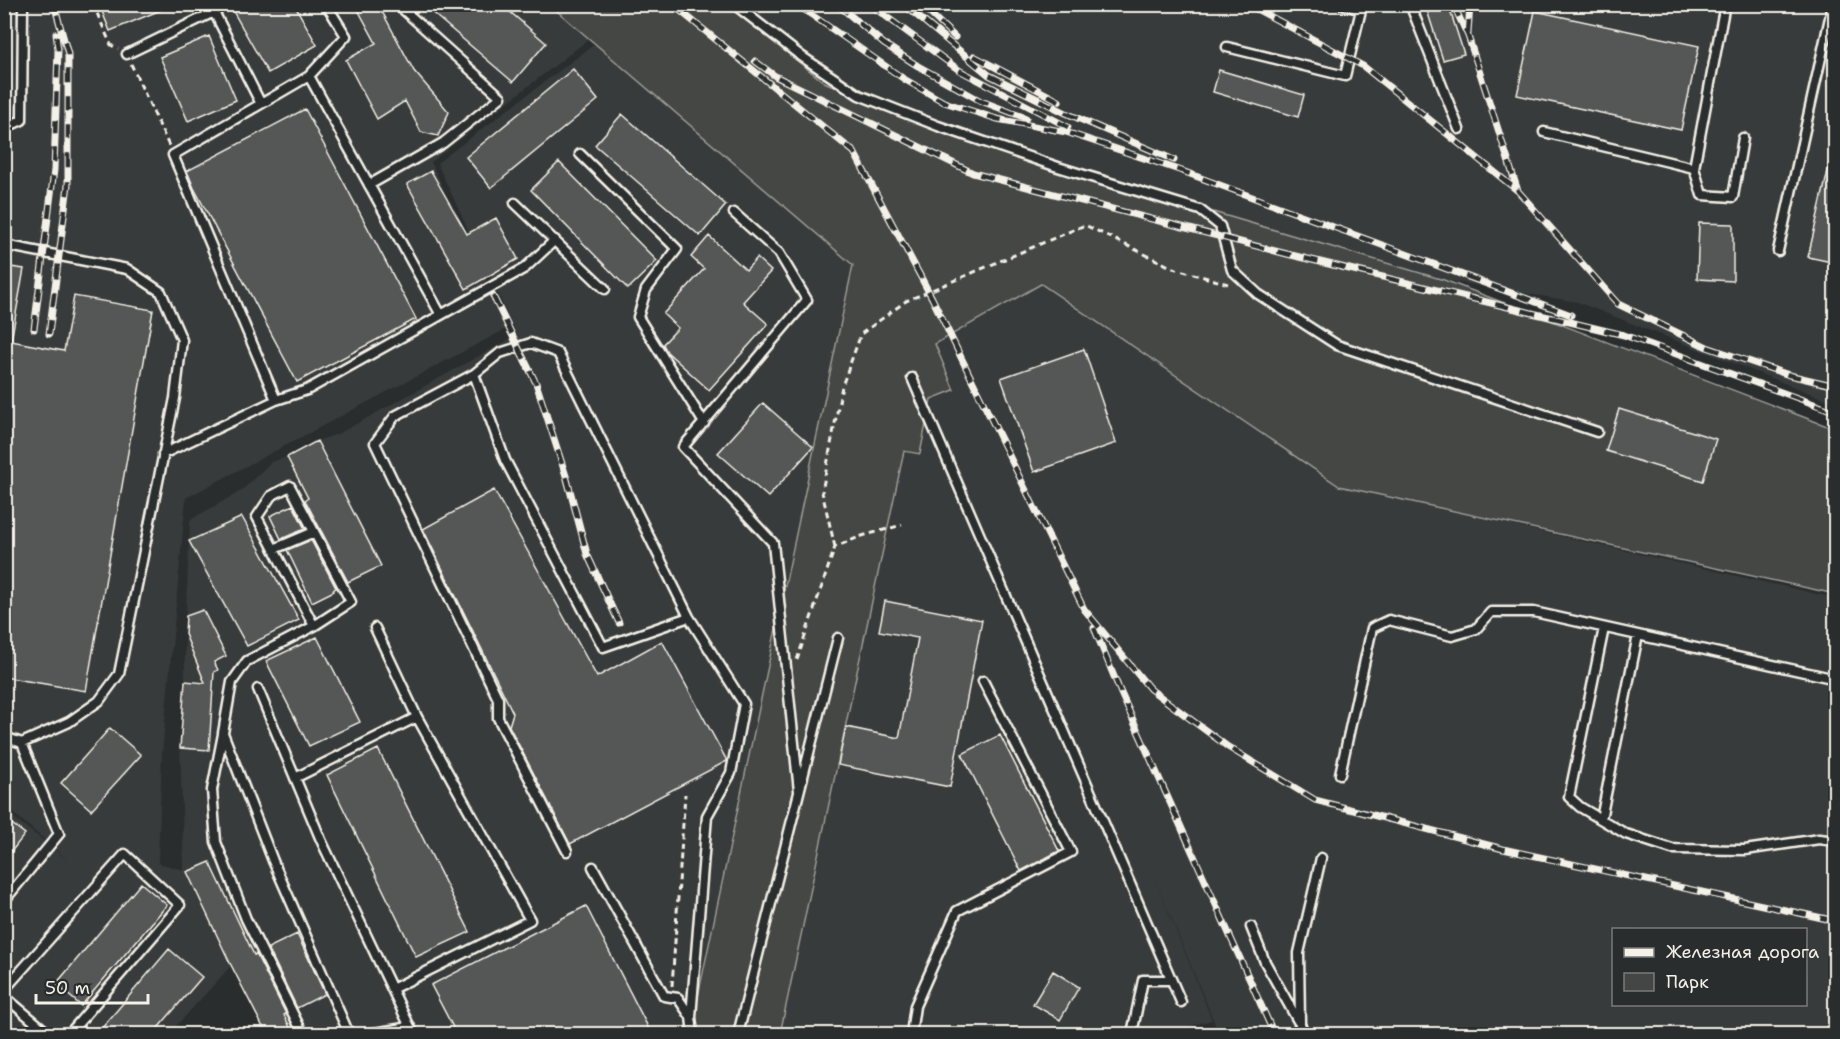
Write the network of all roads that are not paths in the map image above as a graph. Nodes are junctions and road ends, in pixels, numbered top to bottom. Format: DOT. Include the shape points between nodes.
graph roads {
  1 [pos="23,4"];
  2 [pos="326,4"];
  3 [pos="397,4"];
  4 [pos="734,4"];
  5 [pos="1342,4"];
  6 [pos="1410,4"];
  7 [pos="1725,4"];
  8 [pos="1833,4"];
  9 [pos="1362,7"];
  10 [pos="212,8"];
  11 [pos="1227,47"];
  12 [pos="127,54"];
  13 [pos="309,76"];
  14 [pos="261,104"];
  15 [pos="4,128"];
  16 [pos="1459,129"];
  17 [pos="1544,132"];
  18 [pos="1743,138"];
  19 [pos="580,154"];
  20 [pos="1694,168"];
  21 [pos="369,185"];
  22 [pos="515,202"];
  23 [pos="734,213"];
  24 [pos="555,240"];
  25 [pos="4,245"];
  26 [pos="1778,251"];
  27 [pos="605,289"];
  28 [pos="441,315"];
  29 [pos="474,374"];
  30 [pos="912,378"];
  31 [pos="276,400"];
  32 [pos="704,423"];
  33 [pos="1598,432"];
  34 [pos="163,454"];
  35 [pos="314,532"];
  36 [pos="274,549"];
  37 [pos="689,617"];
  38 [pos="314,626"];
  39 [pos="1604,627"];
  40 [pos="375,628"];
  41 [pos="1638,635"];
  42 [pos="838,638"];
  43 [pos="1836,679"];
  44 [pos="983,681"];
  45 [pos="258,689"];
  46 [pos="417,717"];
  47 [pos="223,733"];
  48 [pos="4,737"];
  49 [pos="22,743"];
  50 [pos="1340,774"];
  51 [pos="295,778"];
  52 [pos="799,791"];
  53 [pos="1601,819"];
  54 [pos="1836,841"];
  55 [pos="567,851"];
  56 [pos="1321,858"];
  57 [pos="593,867"];
  58 [pos="4,901"];
  59 [pos="1251,927"];
  60 [pos="1171,980"];
  61 [pos="392,989"];
  62 [pos="4,990"];
  63 [pos="4,996"];
  64 [pos="1181,1002"];
  65 [pos="692,1017"];
  66 [pos="1300,1024"];
  67 [pos="412,1031"];
  68 [pos="49,1035"];
  69 [pos="69,1035"];
  70 [pos="303,1035"];
  71 [pos="348,1035"];
  72 [pos="368,1035"];
  73 [pos="693,1035"];
  74 [pos="738,1035"];
  75 [pos="911,1035"];
  76 [pos="1130,1035"];
  77 [pos="1305,1035"];
  1 -- 15 [label="lane" via="22,120"];
  2 -- 13 [label="lane" via="346,36"];
  3 -- 21 [label="lane" via="501,97 443,143"];
  4 -- 33 [label="lane" via="859,95 1058,167 1200,210 1220,226 1232,270 1258,294 1337,345"];
  5 -- 9 [label="lane"];
  6 -- 16 [label="lane"];
  7 -- 20 [label="lane"];
  8 -- 26 [label="lane"];
  9 -- 11 [label="lane" via="1345,76"];
  10 -- 12 [label="lane"];
  10 -- 14 [label="lane"];
  13 -- 14 [label="lane"];
  13 -- 21 [label="lane"];
  14 -- 31 [label="lane" via="173,155"];
  17 -- 20 [label="lane"];
  18 -- 20 [label="lane" via="1733,197 1702,195"];
  19 -- 32 [label="lane" via="677,249 646,290 638,317"];
  21 -- 28 [label="lane"];
  22 -- 24 [label="lane"];
  23 -- 32 [label="lane" via="779,253 807,300"];
  24 -- 27 [label="lane"];
  24 -- 28 [label="lane" via="525,268"];
  25 -- 34 [label="lane" via="127,269 161,292 182,340"];
  28 -- 31 [label="lane" via="307,390"];
  29 -- 37 [label="lane" via="500,353 531,343 558,353"];
  29 -- 37 [label="lane" via="505,460 603,647"];
  29 -- 55 [label="lane" via="395,416 375,442 498,699 498,718"];
  30 -- 60 [label="lane"];
  31 -- 34 [label="lane"];
  32 -- 52 [label="lane" via="683,447 773,543"];
  34 -- 49 [label="lane" via="119,674 99,701 69,722"];
  35 -- 36 [label="lane"];
  35 -- 36 [label="lane" via="290,486 271,496 257,517"];
  35 -- 38 [label="lane" via="351,602"];
  36 -- 38 [label="lane"];
  37 -- 65 [label="lane" via="744,704 731,773 707,816"];
  38 -- 47 [label="lane" via="247,661 232,682"];
  39 -- 41 [label="lane"];
  39 -- 50 [label="lane" via="1534,612 1491,612 1476,629 1452,636 1389,620 1372,628"];
  39 -- 53 [label="lane" via="1569,797"];
  40 -- 46 [label="lane"];
  41 -- 43 [label="lane"];
  41 -- 53 [label="lane"];
  42 -- 52 [label="lane"];
  44 -- 75 [label="lane" via="1071,852 957,911 915,1006"];
  45 -- 51 [label="lane"];
  46 -- 51 [label="lane"];
  46 -- 61 [label="lane" via="530,920"];
  47 -- 70 [label="lane" via="212,790 216,842 246,919"];
  47 -- 71 [label="lane"];
  48 -- 49 [label="lane"];
  49 -- 58 [label="lane" via="59,834"];
  51 -- 61 [label="lane"];
  52 -- 74 [label="lane"];
  53 -- 54 [label="lane" via="1626,834 1672,849 1745,850 1819,839"];
  56 -- 66 [label="lane" via="1299,953"];
  57 -- 65 [label="lane" via="664,996 678,998"];
  59 -- 66 [label="lane" via="1265,962"];
  60 -- 64 [label="lane"];
  60 -- 76 [label="lane" via="1143,980"];
  61 -- 67 [label="lane"];
  62 -- 69 [label="lane" via="125,854 180,904"];
  63 -- 68 [label="lane"];
  65 -- 73 [label="lane"];
  66 -- 77 [label="lane"];
  67 -- 72 [label="lane"];
}
